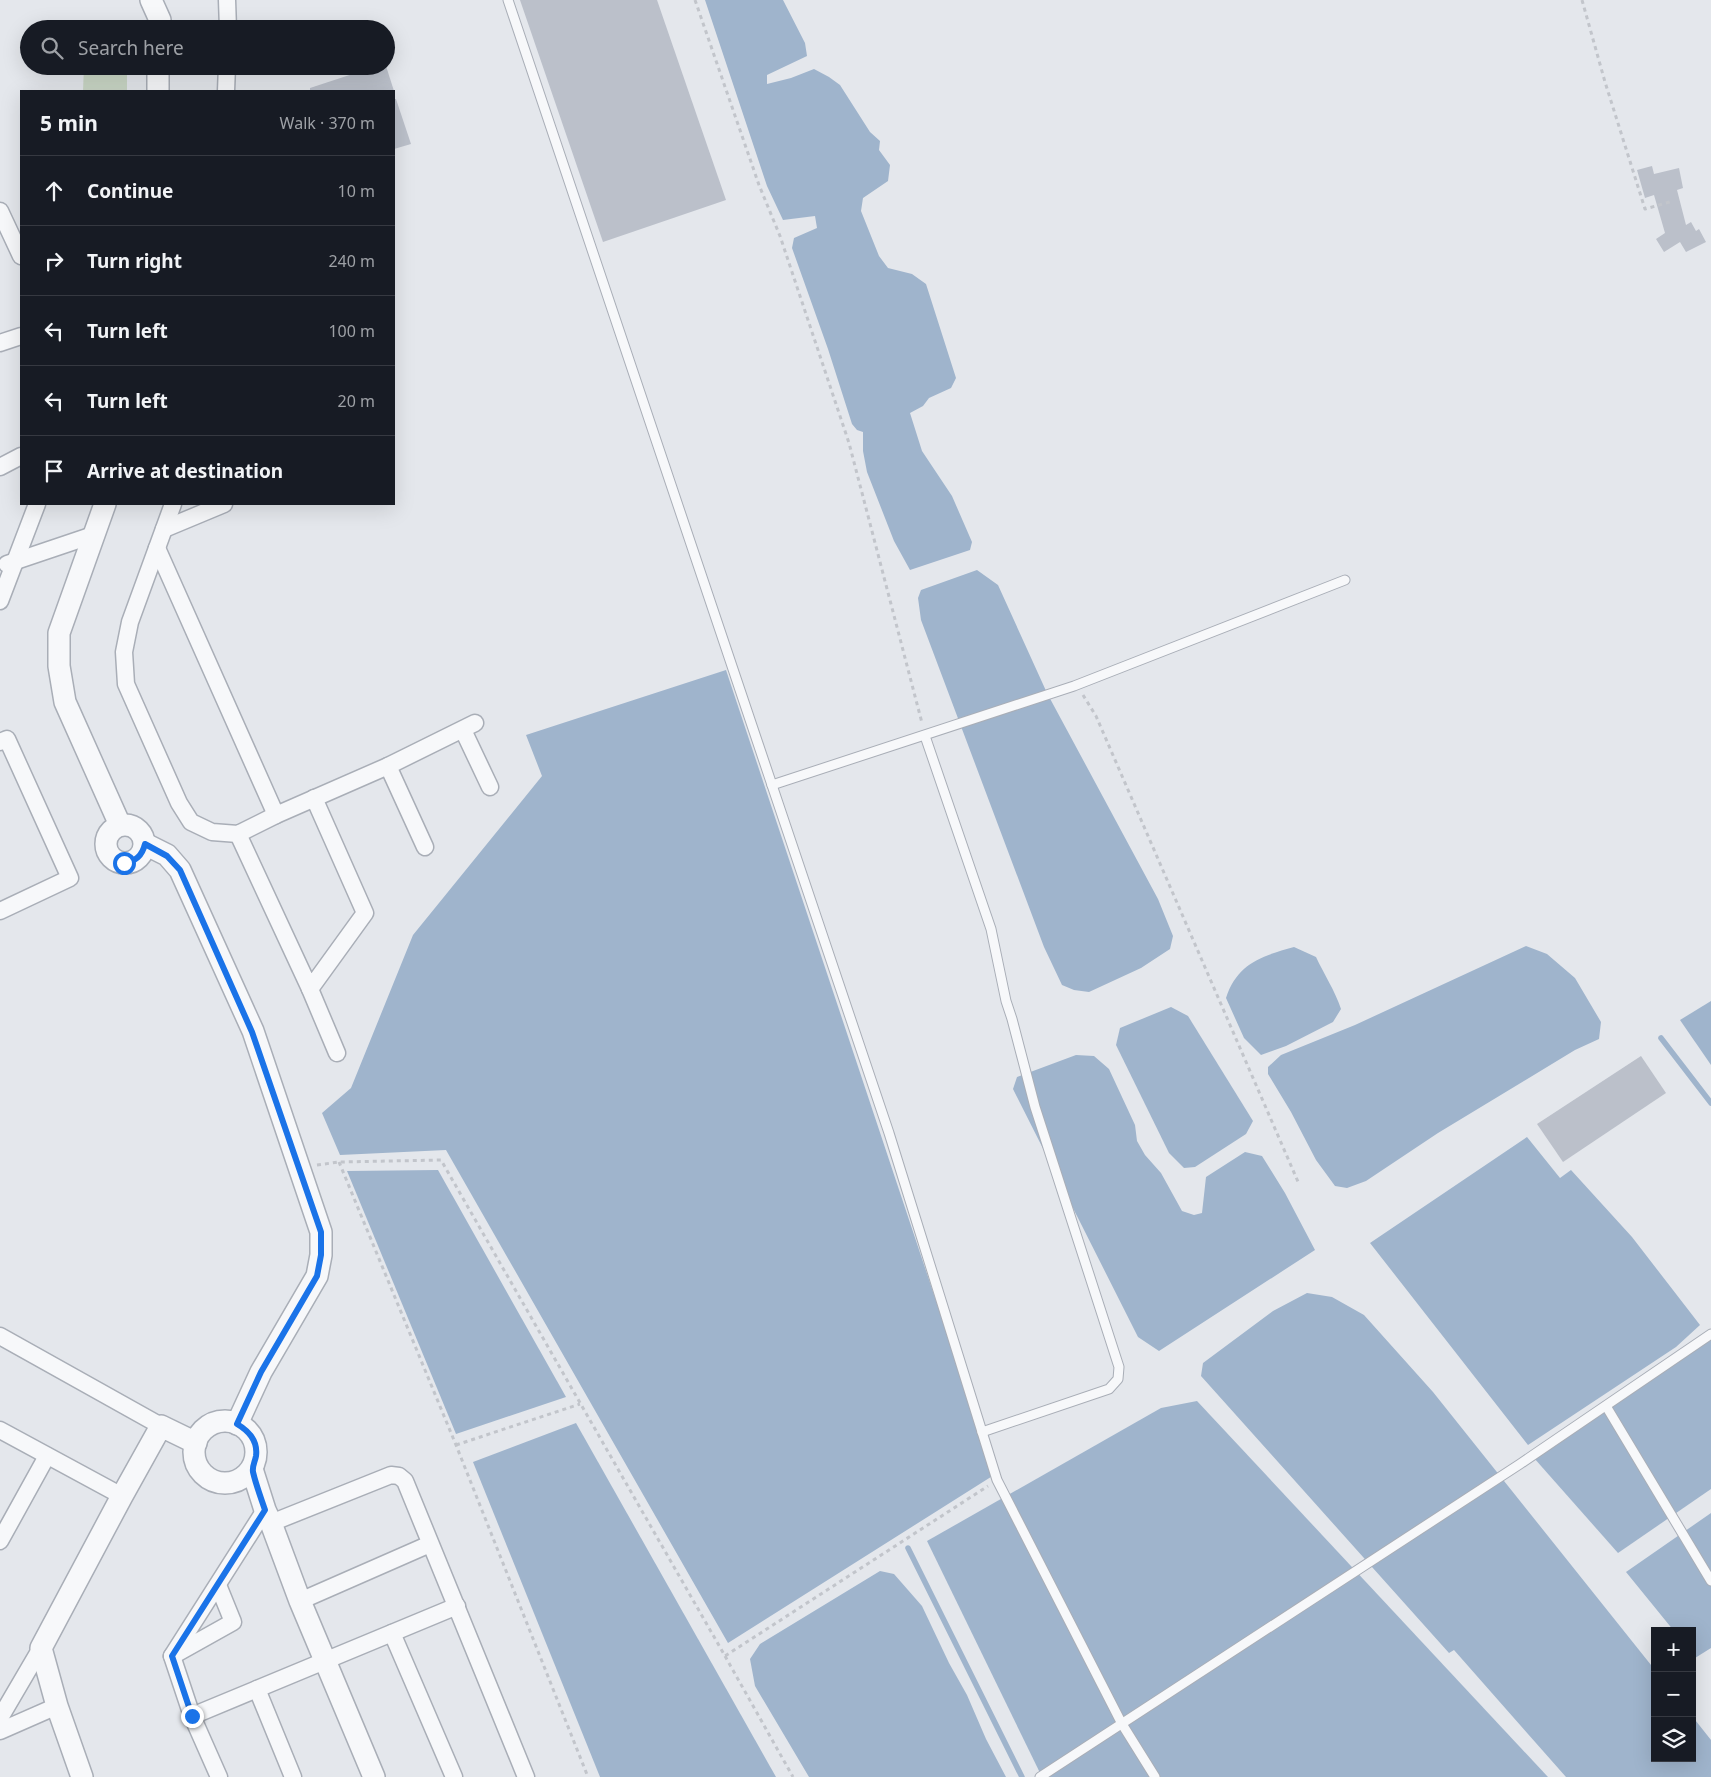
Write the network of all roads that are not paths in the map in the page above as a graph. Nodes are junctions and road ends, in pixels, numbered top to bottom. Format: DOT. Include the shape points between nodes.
graph roads {
  1 [pos="151,0"];
  2 [pos="227,0"];
  3 [pos="508,0"];
  4 [pos="160,20"];
  5 [pos="228,20"];
  6 [pos="158,75"];
  7 [pos="227,75"];
  8 [pos="158,90"];
  9 [pos="226,90"];
  10 [pos="0,211"];
  11 [pos="6,239"];
  12 [pos="20,255"];
  13 [pos="20,336"];
  14 [pos="0,343"];
  15 [pos="20,457"];
  16 [pos="0,467"];
  17 [pos="36,505"];
  18 [pos="105,505"];
  19 [pos="173,505"];
  20 [pos="222,505"];
  21 [pos="164,529"];
  22 [pos="93,535"];
  23 [pos="157,548"];
  24 [pos="7,564"];
  25 [pos="1345,580"];
  26 [pos="0,600"];
  27 [pos="925,736"];
  28 [pos="0,742"];
  29 [pos="388,766"];
  30 [pos="772,786"];
  31 [pos="490,787"];
  32 [pos="314,798"];
  33 [pos="276,815"];
  34 [pos="120,825"];
  35 [pos="238,834"];
  36 [pos="145,844"];
  37 [pos="425,847"];
  38 [pos="0,910"];
  39 [pos="310,989"];
  40 [pos="337,1053"];
  41 [pos="1711,1334"];
  42 [pos="0,1336"];
  43 [pos="1606,1406"];
  44 [pos="237,1424"];
  45 [pos="161,1426"];
  46 [pos="0,1430"];
  47 [pos="982,1432"];
  48 [pos="196,1443"];
  49 [pos="47,1456"];
  50 [pos="252,1469"];
  51 [pos="122,1496"];
  52 [pos="268,1517"];
  53 [pos="0,1541"];
  54 [pos="430,1544"];
  55 [pos="1711,1581"];
  56 [pos="218,1585"];
  57 [pos="300,1601"];
  58 [pos="457,1606"];
  59 [pos="392,1633"];
  60 [pos="40,1648"];
  61 [pos="172,1656"];
  62 [pos="325,1660"];
  63 [pos="257,1688"];
  64 [pos="57,1706"];
  65 [pos="192,1716"];
  66 [pos="0,1718"];
  67 [pos="1122,1724"];
  68 [pos="0,1731"];
  69 [pos="82,1777"];
  70 [pos="219,1777"];
  71 [pos="293,1777"];
  72 [pos="374,1777"];
  73 [pos="454,1777"];
  74 [pos="526,1777"];
  75 [pos="1040,1777"];
  76 [pos="1155,1777"];
  1 -- 4 [label="street"];
  2 -- 5 [label="street"];
  3 -- 30 [label="lane"];
  6 -- 8 [label="street"];
  7 -- 9 [label="street"];
  10 -- 11 [label="street"];
  11 -- 12 [label="street"];
  13 -- 14 [label="street"];
  15 -- 16 [label="street"];
  17 -- 24 [label="street"];
  18 -- 22 [label="street"];
  19 -- 21 [label="street"];
  20 -- 21 [label="street"];
  21 -- 23 [label="street"];
  22 -- 24 [label="street"];
  22 -- 34 [label="street" via="59,633 59,666 65,702"];
  23 -- 33 [label="street"];
  23 -- 35 [label="street" via="130,622 124,652 126,684 179,803 191,822 212,832"];
  24 -- 26 [label="street"];
  25 -- 27 [label="lane" via="1074,686"];
  27 -- 30 [label="lane"];
  27 -- 47 [label="lane" via="991,929 1006,1001 1035,1107 1119,1367 1118,1379 1109,1389"];
  28 -- 38 [label="street" via="7,739 70,878"];
  29 -- 31 [label="street" via="469,726"];
  29 -- 32 [label="street"];
  29 -- 37 [label="street"];
  30 -- 47 [label="lane" via="889,1133"];
  32 -- 33 [label="street"];
  32 -- 39 [label="street" via="365,914"];
  33 -- 35 [label="street"];
  34 -- 36 [label="street" via="134,826 144,837"];
  34 -- 36 [label="street" via="113,828 106,841 106,848 116,861 132,862 140,857"];
  35 -- 39 [label="street"];
  36 -- 44 [label="street" via="167,856 180,870 252,1032 321,1232 317,1276 261,1372"];
  39 -- 40 [label="street"];
  41 -- 43 [label="lane"];
  42 -- 45 [label="street"];
  43 -- 55 [label="lane"];
  43 -- 67 [label="lane"];
  44 -- 48 [label="street" via="217,1422 200,1434"];
  44 -- 50 [label="street" via="252,1437 256,1446"];
  45 -- 48 [label="street"];
  45 -- 51 [label="street"];
  46 -- 49 [label="street"];
  47 -- 67 [label="lane" via="997,1480"];
  48 -- 50 [label="street" via="196,1463 208,1478 217,1482 238,1481"];
  49 -- 51 [label="street"];
  49 -- 53 [label="street"];
  50 -- 52 [label="street"];
  51 -- 60 [label="street"];
  52 -- 54 [label="street" via="391,1475 399,1476 405,1481"];
  52 -- 56 [label="street"];
  52 -- 57 [label="street"];
  54 -- 57 [label="street"];
  54 -- 58 [label="street"];
  56 -- 61 [label="street"];
  56 -- 61 [label="street" via="234,1622"];
  57 -- 62 [label="street"];
  58 -- 59 [label="street"];
  58 -- 74 [label="street"];
  59 -- 62 [label="street"];
  59 -- 73 [label="street"];
  60 -- 64 [label="street"];
  60 -- 66 [label="street"];
  61 -- 65 [label="street"];
  62 -- 63 [label="street"];
  62 -- 72 [label="street"];
  63 -- 65 [label="street"];
  63 -- 71 [label="street"];
  64 -- 68 [label="street"];
  64 -- 69 [label="street"];
  65 -- 70 [label="street"];
  67 -- 75 [label="lane"];
  67 -- 76 [label="lane"];
}
